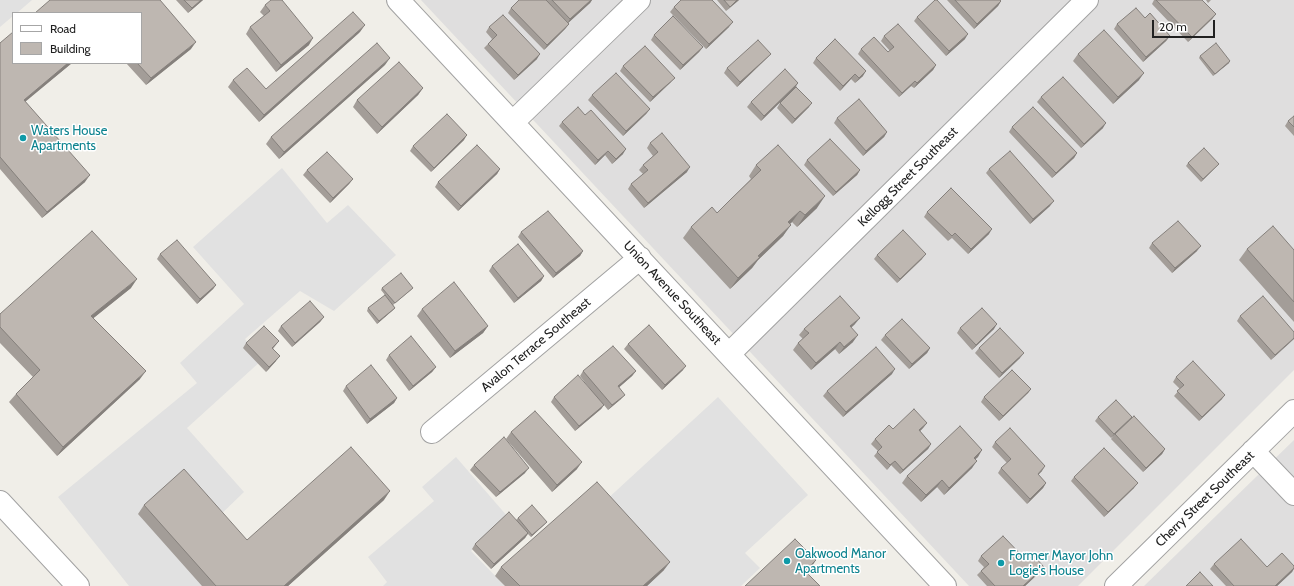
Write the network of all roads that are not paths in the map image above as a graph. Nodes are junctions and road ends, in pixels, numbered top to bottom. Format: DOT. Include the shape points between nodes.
graph roads {
  1 [pos="398,0"];
  2 [pos="639,0"];
  3 [pos="1087,0"];
  4 [pos="513,122"];
  5 [pos="640,258"];
  6 [pos="729,354"];
  7 [pos="1294,411"];
  8 [pos="432,432"];
  9 [pos="1254,451"];
  10 [pos="1294,494"];
  11 [pos="0,502"];
  12 [pos="78,586"];
  13 [pos="945,586"];
  14 [pos="1116,586"];
  1 -- 4 [label="street, Union Avenue Southeast"];
  2 -- 4 [label="street"];
  3 -- 6 [label="street, Kellogg Street Southeast"];
  4 -- 5 [label="street, Union Avenue Southeast"];
  5 -- 6 [label="street, Union Avenue Southeast"];
  5 -- 8 [label="street, Avalon Terrace Southeast"];
  6 -- 13 [label="street, Union Avenue Southeast"];
  7 -- 9 [label="street, Cherry Street Southeast"];
  9 -- 10 [label="street"];
  9 -- 14 [label="street, Cherry Street Southeast"];
  11 -- 12 [label="street"];
}
